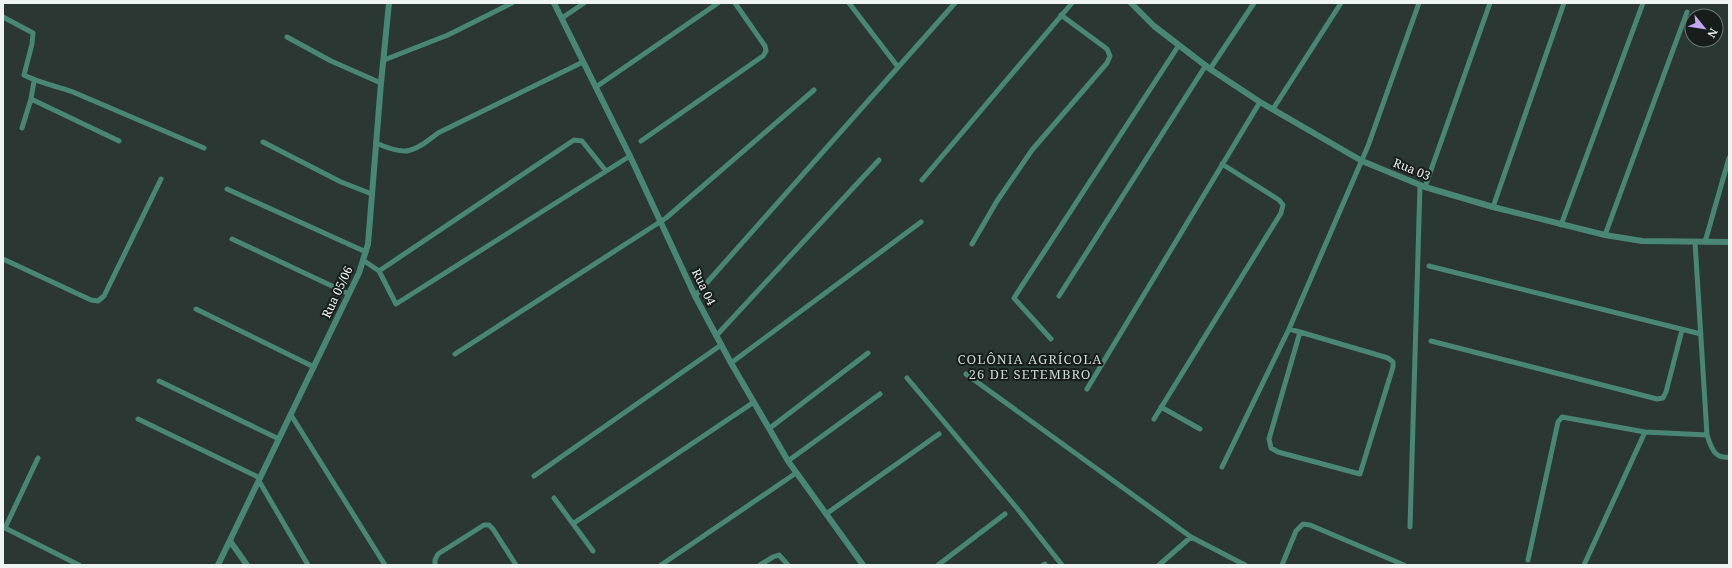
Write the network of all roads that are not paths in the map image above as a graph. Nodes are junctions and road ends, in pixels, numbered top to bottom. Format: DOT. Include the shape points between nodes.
graph roads {
  1 [pos="389,3"];
  2 [pos="512,3"];
  3 [pos="554,3"];
  4 [pos="584,3"];
  5 [pos="718,3"];
  6 [pos="735,3"];
  7 [pos="849,3"];
  8 [pos="955,3"];
  9 [pos="1072,3"];
  10 [pos="1132,3"];
  11 [pos="1254,3"];
  12 [pos="1341,3"];
  13 [pos="1419,3"];
  14 [pos="1490,3"];
  15 [pos="1564,3"];
  16 [pos="1643,3"];
  17 [pos="1061,15"];
  18 [pos="3,17"];
  19 [pos="562,18"];
  20 [pos="1684,18"];
  21 [pos="287,37"];
  22 [pos="1179,45"];
  23 [pos="384,60"];
  24 [pos="583,62"];
  25 [pos="898,67"];
  26 [pos="1208,67"];
  27 [pos="34,81"];
  28 [pos="381,83"];
  29 [pos="596,87"];
  30 [pos="814,90"];
  31 [pos="31,99"];
  32 [pos="1260,102"];
  33 [pos="1273,109"];
  34 [pos="22,128"];
  35 [pos="119,141"];
  36 [pos="641,141"];
  37 [pos="263,142"];
  38 [pos="376,143"];
  39 [pos="204,148"];
  40 [pos="630,156"];
  41 [pos="1729,158"];
  42 [pos="879,160"];
  43 [pos="1362,161"];
  44 [pos="1222,164"];
  45 [pos="606,171"];
  46 [pos="161,179"];
  47 [pos="922,180"];
  48 [pos="1423,186"];
  49 [pos="227,189"];
  50 [pos="372,194"];
  51 [pos="1493,207"];
  52 [pos="660,221"];
  53 [pos="921,222"];
  54 [pos="1561,226"];
  55 [pos="1605,235"];
  56 [pos="232,239"];
  57 [pos="1695,242"];
  58 [pos="1705,242"];
  59 [pos="1729,242"];
  60 [pos="972,244"];
  61 [pos="366,252"];
  62 [pos="3,259"];
  63 [pos="363,260"];
  64 [pos="1429,266"];
  65 [pos="379,271"];
  66 [pos="349,294"];
  67 [pos="695,296"];
  68 [pos="1059,296"];
  69 [pos="196,309"];
  70 [pos="1289,329"];
  71 [pos="1682,330"];
  72 [pos="1300,332"];
  73 [pos="1701,334"];
  74 [pos="716,336"];
  75 [pos="1051,339"];
  76 [pos="1431,341"];
  77 [pos="721,345"];
  78 [pos="868,353"];
  79 [pos="455,354"];
  80 [pos="730,363"];
  81 [pos="314,367"];
  82 [pos="966,374"];
  83 [pos="908,378"];
  84 [pos="159,381"];
  85 [pos="1086,389"];
  86 [pos="880,394"];
  87 [pos="754,402"];
  88 [pos="1161,407"];
  89 [pos="291,415"];
  90 [pos="138,419"];
  91 [pos="1154,419"];
  92 [pos="770,428"];
  93 [pos="1200,429"];
  94 [pos="1645,432"];
  95 [pos="939,434"];
  96 [pos="1707,435"];
  97 [pos="279,439"];
  98 [pos="1729,457"];
  99 [pos="38,458"];
  100 [pos="788,461"];
  101 [pos="1222,467"];
  102 [pos="796,472"];
  103 [pos="534,476"];
  104 [pos="260,480"];
  105 [pos="554,498"];
  106 [pos="826,514"];
  107 [pos="1005,514"];
  108 [pos="574,523"];
  109 [pos="1410,526"];
  110 [pos="4,528"];
  111 [pos="1191,537"];
  112 [pos="230,541"];
  113 [pos="593,551"];
  114 [pos="1528,560"];
  115 [pos="79,565"];
  116 [pos="218,565"];
  117 [pos="247,565"];
  118 [pos="308,565"];
  119 [pos="385,565"];
  120 [pos="435,565"];
  121 [pos="516,565"];
  122 [pos="661,565"];
  123 [pos="760,565"];
  124 [pos="788,565"];
  125 [pos="863,565"];
  126 [pos="938,565"];
  127 [pos="1062,565"];
  128 [pos="1159,565"];
  129 [pos="1245,565"];
  130 [pos="1282,565"];
  131 [pos="1404,565"];
  132 [pos="1584,565"];
  1 -- 23 [label="street, Rua 05/06"];
  2 -- 23 [label="street" via="448,35"];
  3 -- 19 [label="street, Rua 04"];
  4 -- 19 [label="street"];
  5 -- 29 [label="street"];
  6 -- 36 [label="street" via="765,46 763,56"];
  7 -- 25 [label="street"];
  8 -- 25 [label="street"];
  9 -- 17 [label="street"];
  10 -- 22 [label="street, Rua 03" via="1154,26"];
  11 -- 26 [label="street"];
  12 -- 33 [label="street"];
  13 -- 43 [label="street"];
  14 -- 48 [label="street"];
  15 -- 51 [label="street"];
  16 -- 54 [label="street"];
  17 -- 47 [label="street"];
  17 -- 60 [label="street" via="1107,49 1110,56 1107,63 1032,150 997,201"];
  18 -- 27 [label="street" via="33,33 24,74"];
  19 -- 24 [label="street, Rua 04"];
  20 -- 55 [label="street"];
  21 -- 28 [label="street" via="331,62"];
  22 -- 26 [label="street, Rua 03"];
  22 -- 75 [label="street" via="1014,298"];
  23 -- 28 [label="street, Rua 05/06"];
  24 -- 29 [label="street, Rua 04"];
  24 -- 38 [label="street" via="438,132 417,148 404,152"];
  25 -- 67 [label="street"];
  26 -- 32 [label="street, Rua 03"];
  26 -- 68 [label="street"];
  27 -- 31 [label="street"];
  27 -- 39 [label="street" via="73,92"];
  28 -- 38 [label="street, Rua 05/06"];
  29 -- 40 [label="street, Rua 04"];
  30 -- 52 [label="street"];
  31 -- 34 [label="street"];
  31 -- 35 [label="street"];
  32 -- 33 [label="street, Rua 03"];
  32 -- 44 [label="street"];
  33 -- 43 [label="street, Rua 03"];
  37 -- 50 [label="street" via="341,182"];
  38 -- 50 [label="street, Rua 05/06"];
  40 -- 45 [label="street"];
  40 -- 52 [label="street, Rua 04"];
  41 -- 58 [label="street"];
  42 -- 74 [label="street"];
  43 -- 48 [label="street, Rua 03"];
  43 -- 70 [label="street"];
  44 -- 85 [label="street"];
  44 -- 88 [label="street" via="1279,200 1283,205 1281,213"];
  45 -- 65 [label="street" via="582,141 574,140"];
  45 -- 65 [label="street" via="396,304"];
  46 -- 62 [label="street" via="104,296 98,301"];
  48 -- 51 [label="street, Rua 03"];
  48 -- 109 [label="street"];
  49 -- 61 [label="street"];
  50 -- 61 [label="street, Rua 05/06"];
  51 -- 54 [label="street, Rua 03"];
  52 -- 67 [label="street, Rua 04"];
  52 -- 79 [label="street"];
  53 -- 80 [label="street"];
  54 -- 55 [label="street, Rua 03"];
  55 -- 57 [label="street, Rua 03" via="1642,241"];
  56 -- 66 [label="street"];
  57 -- 58 [label="street, Rua 03"];
  57 -- 73 [label="street"];
  58 -- 59 [label="street, Rua 03"];
  61 -- 63 [label="street, Rua 05/06"];
  63 -- 65 [label="street"];
  63 -- 66 [label="street, Rua 05/06"];
  64 -- 71 [label="street"];
  66 -- 81 [label="street, Rua 05/06"];
  67 -- 74 [label="street, Rua 04"];
  69 -- 81 [label="street"];
  70 -- 72 [label="street"];
  70 -- 101 [label="street"];
  71 -- 73 [label="street"];
  71 -- 76 [label="street" via="1666,392 1663,398 1657,399"];
  72 -- 72 [label="street" via="1388,358 1392,362 1393,367 1360,474 1271,448 1269,439"];
  73 -- 96 [label="street"];
  74 -- 77 [label="street, Rua 04"];
  77 -- 80 [label="street, Rua 04"];
  77 -- 103 [label="street"];
  78 -- 92 [label="street"];
  80 -- 87 [label="street, Rua 04"];
  81 -- 89 [label="street, Rua 05/06"];
  82 -- 111 [label="street"];
  83 -- 127 [label="street"];
  84 -- 97 [label="street"];
  86 -- 100 [label="street"];
  87 -- 92 [label="street, Rua 04"];
  87 -- 108 [label="street"];
  88 -- 91 [label="street"];
  88 -- 93 [label="street"];
  89 -- 97 [label="street, Rua 05/06"];
  89 -- 119 [label="street"];
  90 -- 104 [label="street"];
  92 -- 100 [label="street, Rua 04"];
  94 -- 96 [label="street"];
  94 -- 114 [label="street" via="1562,417 1558,422"];
  94 -- 132 [label="street"];
  95 -- 106 [label="street"];
  96 -- 98 [label="street" via="1712,450 1723,458"];
  97 -- 104 [label="street, Rua 05/06"];
  99 -- 110 [label="street"];
  100 -- 102 [label="street, Rua 04"];
  102 -- 106 [label="street, Rua 04"];
  102 -- 122 [label="street"];
  104 -- 112 [label="street, Rua 05/06"];
  104 -- 118 [label="street"];
  105 -- 108 [label="street"];
  106 -- 125 [label="street, Rua 04"];
  107 -- 126 [label="street"];
  108 -- 113 [label="street"];
  110 -- 115 [label="street"];
  111 -- 128 [label="street"];
  111 -- 129 [label="street"];
  112 -- 116 [label="street, Rua 05/06"];
  112 -- 117 [label="street"];
  120 -- 121 [label="street" via="438,554 484,525 489,525"];
  123 -- 124 [label="street" via="779,555"];
  130 -- 131 [label="street" via="1296,530 1302,524 1310,525"];
}
